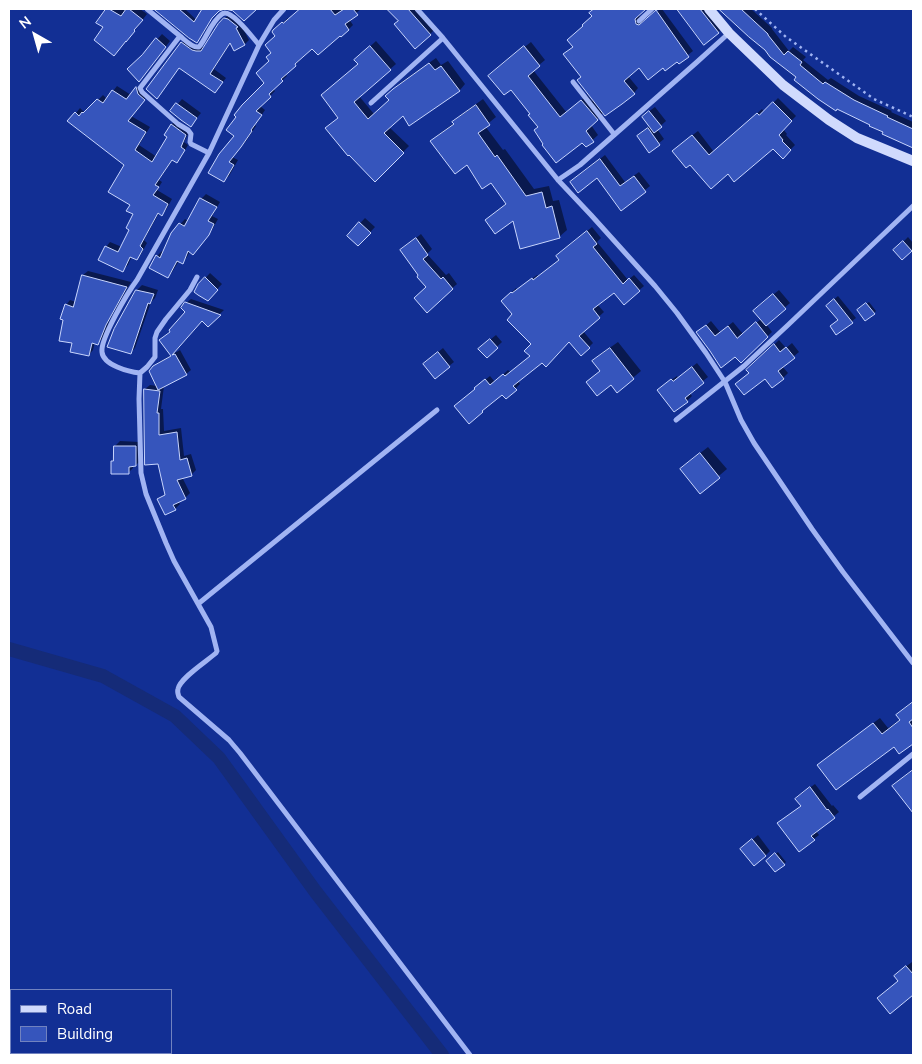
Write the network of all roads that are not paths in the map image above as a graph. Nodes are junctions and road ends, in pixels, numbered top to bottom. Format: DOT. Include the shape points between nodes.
graph roads {
  1 [pos="147,9"];
  2 [pos="284,9"];
  3 [pos="417,9"];
  4 [pos="652,9"];
  5 [pos="709,9"];
  6 [pos="639,21"];
  7 [pos="729,33"];
  8 [pos="180,36"];
  9 [pos="443,38"];
  10 [pos="259,45"];
  11 [pos="573,82"];
  12 [pos="371,103"];
  13 [pos="614,134"];
  14 [pos="209,153"];
  15 [pos="913,161"];
  16 [pos="558,180"];
  17 [pos="913,206"];
  18 [pos="197,277"];
  19 [pos="140,373"];
  20 [pos="725,382"];
  21 [pos="437,410"];
  22 [pos="676,420"];
  23 [pos="198,604"];
  24 [pos="913,663"];
  25 [pos="913,754"];
  26 [pos="860,797"];
  27 [pos="470,1055"];
  1 -- 8 [label="street"];
  2 -- 10 [label="street"];
  3 -- 9 [label="street"];
  4 -- 6 [label="street"];
  5 -- 7 [label="main road"];
  7 -- 13 [label="street"];
  7 -- 15 [label="main road" via="782,85 829,120 857,138"];
  8 -- 10 [label="street" via="199,47 214,22 225,12"];
  8 -- 14 [label="street" via="140,90 188,130 191,144"];
  9 -- 12 [label="street"];
  9 -- 16 [label="street"];
  10 -- 14 [label="street"];
  11 -- 13 [label="street"];
  13 -- 16 [label="street"];
  14 -- 19 [label="street" via="114,317 102,345 104,358 120,368"];
  16 -- 20 [label="street" via="666,300"];
  17 -- 20 [label="street"];
  18 -- 19 [label="street" via="157,332 155,357"];
  19 -- 23 [label="street" via="144,489 174,561"];
  20 -- 22 [label="street"];
  20 -- 24 [label="street" via="754,443 843,572"];
  21 -- 23 [label="street"];
  23 -- 27 [label="street" via="211,627 217,651 184,679 178,687 179,697 240,752"];
  25 -- 26 [label="street"];
}
